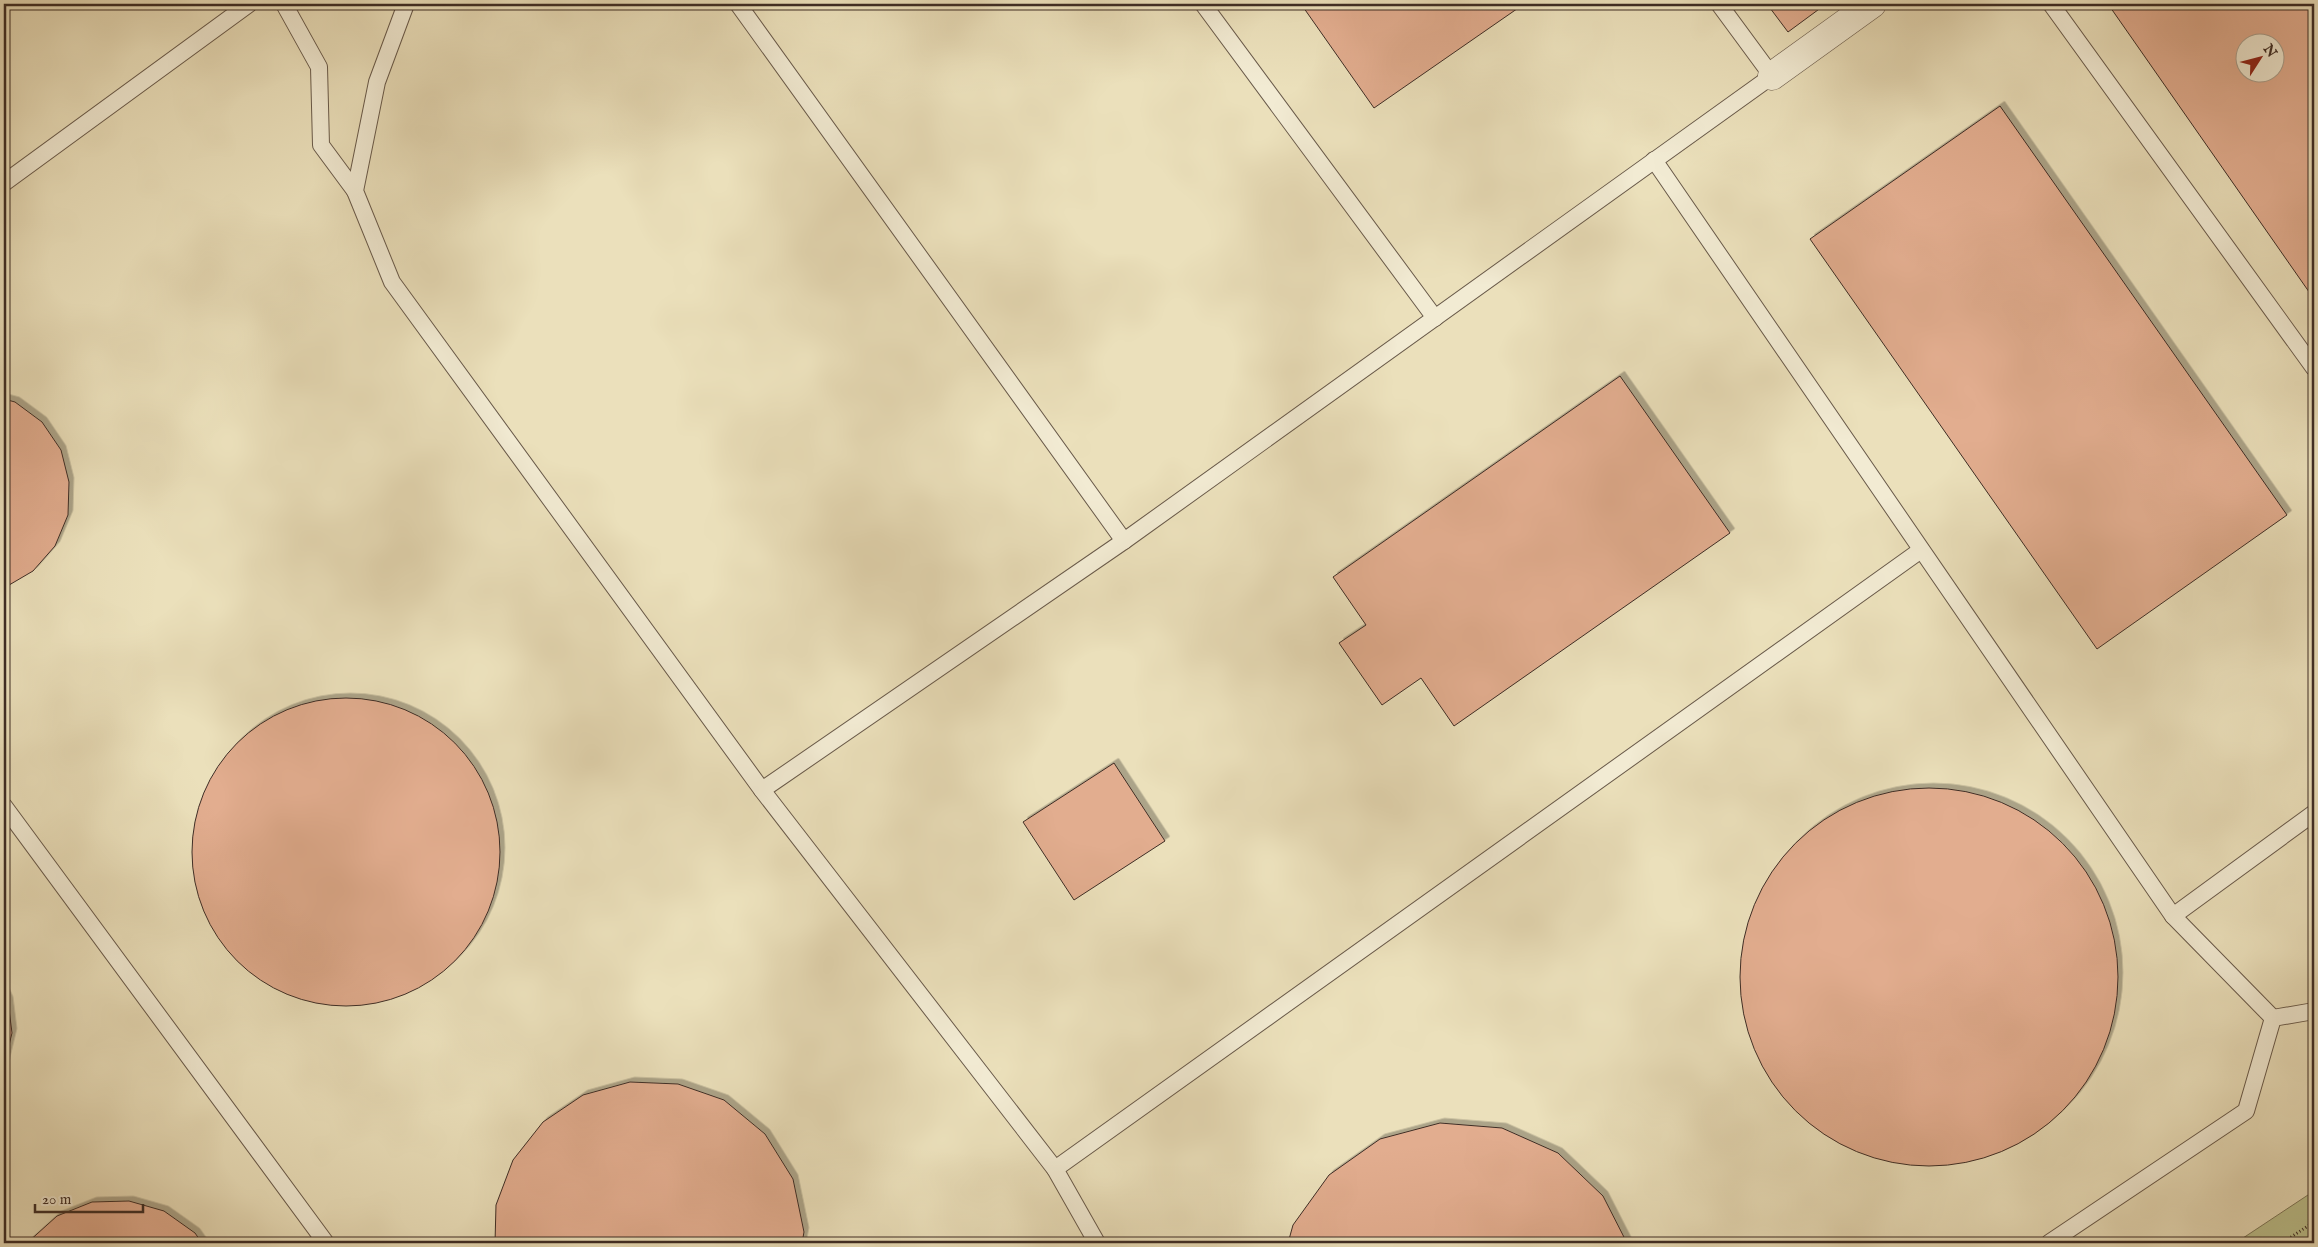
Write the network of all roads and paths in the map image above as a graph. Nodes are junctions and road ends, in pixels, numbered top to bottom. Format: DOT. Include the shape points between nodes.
graph roads {
  1 [pos="249,4"];
  2 [pos="284,4"];
  3 [pos="406,4"];
  4 [pos="738,4"];
  5 [pos="1203,4"];
  6 [pos="1719,4"];
  7 [pos="1872,4"];
  8 [pos="2051,4"];
  9 [pos="1772,76"];
  10 [pos="1654,160"];
  11 [pos="4,183"];
  12 [pos="355,192"];
  13 [pos="1435,318"];
  14 [pos="2314,368"];
  15 [pos="1124,541"];
  16 [pos="1921,550"];
  17 [pos="762,790"];
  18 [pos="4,806"];
  19 [pos="2314,812"];
  20 [pos="2173,916"];
  21 [pos="2314,1011"];
  22 [pos="2274,1018"];
  23 [pos="1055,1169"];
  24 [pos="2314,1222"];
  25 [pos="326,1243"];
  26 [pos="1097,1243"];
  27 [pos="2049,1243"];
  28 [pos="2282,1243"];
  1 -- 11 [label="lane"];
  2 -- 12 [label="lane" via="319,67 321,145"];
  3 -- 12 [label="lane" via="377,82"];
  4 -- 15 [label="lane"];
  5 -- 13 [label="lane"];
  6 -- 9 [label="lane"];
  7 -- 9 [label="street"];
  8 -- 14 [label="lane"];
  9 -- 10 [label="lane"];
  10 -- 13 [label="lane"];
  10 -- 16 [label="lane"];
  12 -- 17 [label="lane" via="392,282"];
  13 -- 15 [label="lane"];
  15 -- 17 [label="lane"];
  16 -- 20 [label="lane"];
  16 -- 23 [label="lane"];
  17 -- 23 [label="lane"];
  18 -- 25 [label="lane"];
  19 -- 20 [label="lane"];
  20 -- 22 [label="lane"];
  21 -- 22 [label="lane"];
  22 -- 27 [label="lane" via="2246,1110"];
  23 -- 26 [label="lane"];
  24 -- 28 [label="path"];
}
